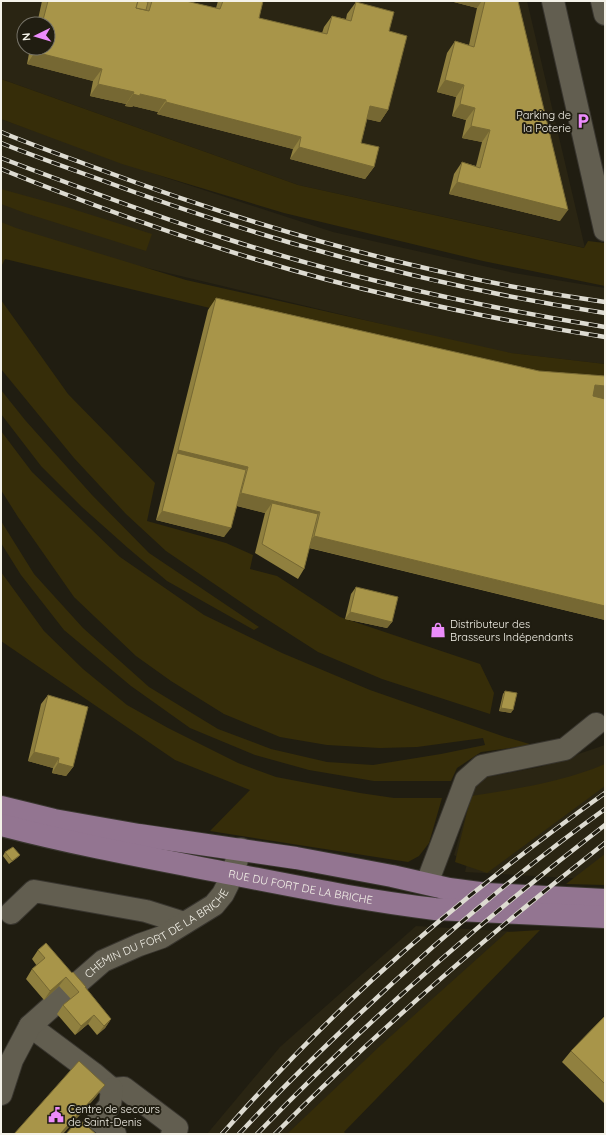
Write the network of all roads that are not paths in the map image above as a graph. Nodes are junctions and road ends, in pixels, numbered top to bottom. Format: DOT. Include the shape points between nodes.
graph roads {
  1 [pos="553,1"];
  2 [pos="602,1"];
  3 [pos="605,14"];
  4 [pos="605,230"];
  5 [pos="596,724"];
  6 [pos="1,807"];
  7 [pos="1,824"];
  8 [pos="241,849"];
  9 [pos="232,874"];
  10 [pos="427,883"];
  11 [pos="605,900"];
  12 [pos="11,913"];
  13 [pos="605,917"];
  14 [pos="184,923"];
  15 [pos="30,1026"];
  16 [pos="112,1089"];
  17 [pos="1,1094"];
  18 [pos="115,1134"];
  19 [pos="172,1134"];
  1 -- 4 [label="lane"];
  2 -- 3 [label="lane"];
  5 -- 10 [label="lane" via="565,749 482,766 466,780"];
  6 -- 8 [label="main road" via="98,828"];
  7 -- 9 [label="main road, RUE DU FORT DE LA BRICHE" via="127,854"];
  8 -- 9 [label="lane, CHEMIN DU FORT DE LA BRICHE"];
  8 -- 10 [label="main road"];
  9 -- 13 [label="main road, RUE DU FORT DE LA BRICHE" via="435,909"];
  9 -- 14 [label="lane, CHEMIN DU FORT DE LA BRICHE" via="223,894 214,905"];
  10 -- 11 [label="main road" via="487,894"];
  12 -- 14 [label="lane" via="34,891 146,911"];
  14 -- 15 [label="lane, CHEMIN DU FORT DE LA BRICHE" via="162,937 103,961"];
  15 -- 16 [label="lane"];
  15 -- 17 [label="lane" via="12,1060"];
  16 -- 18 [label="lane" via="110,1105 98,1120"];
  16 -- 19 [label="lane" via="124,1088 177,1128"];
}
